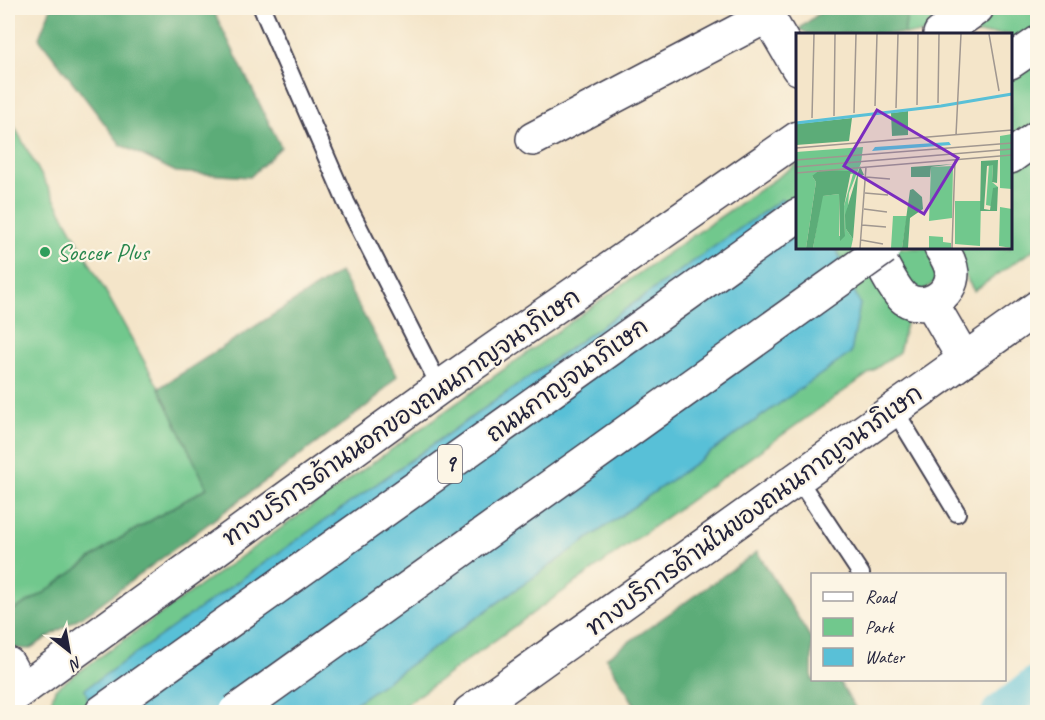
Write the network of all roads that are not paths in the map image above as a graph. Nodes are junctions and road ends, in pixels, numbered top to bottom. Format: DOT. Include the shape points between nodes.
graph roads {
  1 [pos="262,8"];
  2 [pos="977,8"];
  3 [pos="765,12"];
  4 [pos="941,33"];
  5 [pos="1038,43"];
  6 [pos="1012,61"];
  7 [pos="796,65"];
  8 [pos="1038,137"];
  9 [pos="533,139"];
  10 [pos="796,139"];
  11 [pos="1012,156"];
  12 [pos="796,216"];
  13 [pos="874,249"];
  14 [pos="883,249"];
  15 [pos="942,249"];
  16 [pos="931,302"];
  17 [pos="1038,307"];
  18 [pos="964,359"];
  19 [pos="440,387"];
  20 [pos="894,409"];
  21 [pos="798,479"];
  22 [pos="957,513"];
  23 [pos="860,573"];
  24 [pos="18,691"];
  25 [pos="102,712"];
  26 [pos="235,712"];
  27 [pos="470,712"];
  1 -- 19 [label="lane" via="346,202"];
  2 -- 4 [label="main road"];
  3 -- 7 [label="main road"];
  3 -- 9 [label="main road"];
  5 -- 6 [label="main road"];
  8 -- 11 [label="main road"];
  10 -- 19 [label="main road, ทางบริการด้านนอกของถนนกาญจนาภิเษก"];
  12 -- 25 [label="main road, ถนนกาญจนาภิเษก / 9"];
  13 -- 16 [label="main road" via="899,293 916,303"];
  14 -- 26 [label="main road, bridge"];
  15 -- 16 [label="main road" via="952,275 944,294"];
  16 -- 18 [label="main road"];
  17 -- 18 [label="main road, ทางบริการด้านในของถนนกาญจนาภิเษก"];
  18 -- 20 [label="main road, ทางบริการด้านในของถนนกาญจนาภิเษก"];
  19 -- 24 [label="main road, ทางบริการด้านนอกของถนนกาญจนาภิเษก"];
  20 -- 21 [label="main road, ทางบริการด้านในของถนนกาญจนาภิเษก"];
  20 -- 22 [label="lane"];
  21 -- 23 [label="lane"];
  21 -- 27 [label="main road, ทางบริการด้านในของถนนกาญจนาภิเษก"];
}
